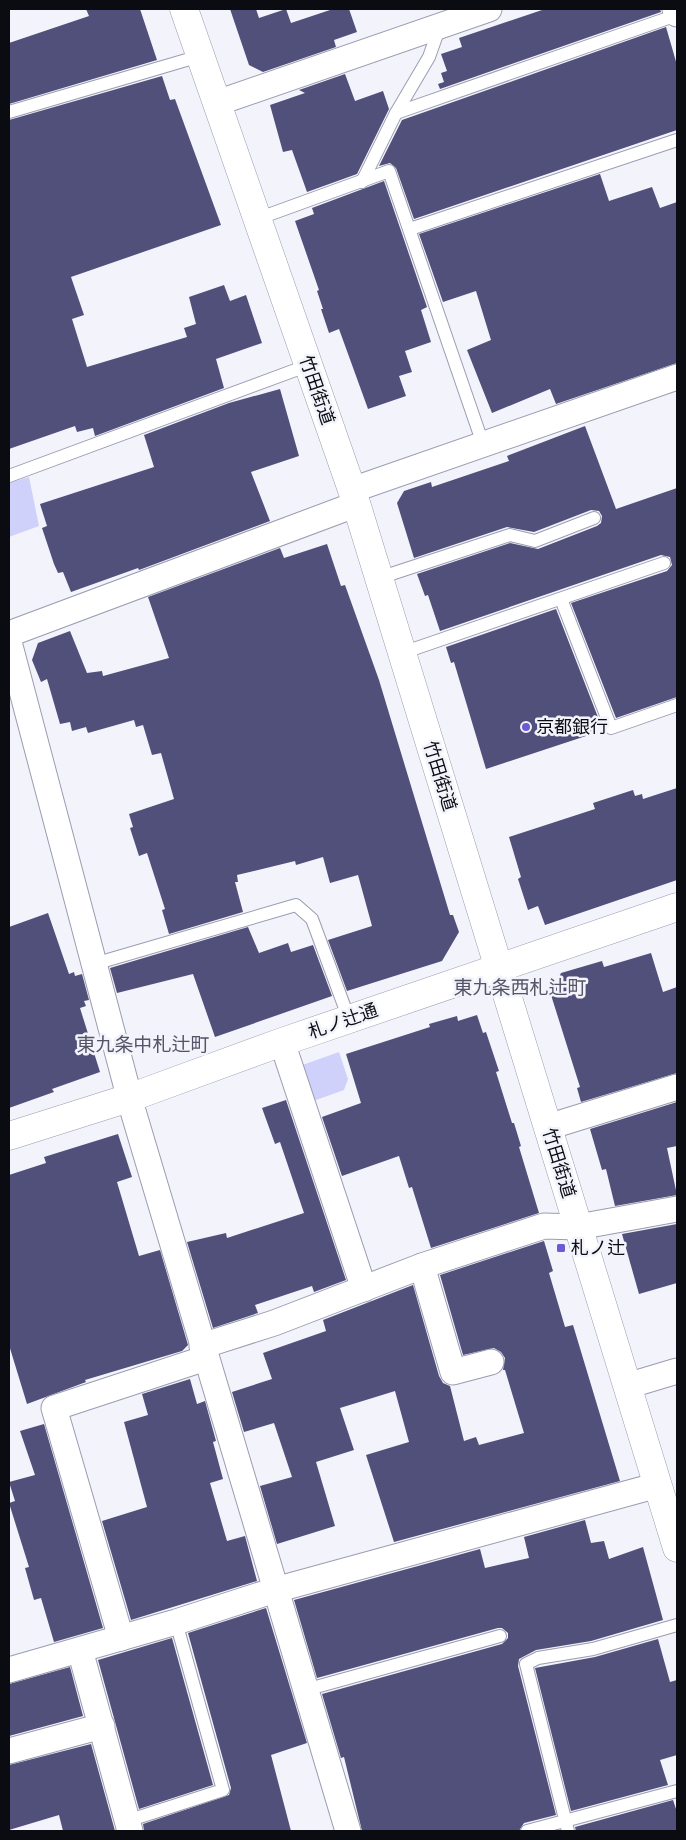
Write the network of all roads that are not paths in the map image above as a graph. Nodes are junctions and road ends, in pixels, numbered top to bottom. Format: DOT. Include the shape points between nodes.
graph roads {
  1 [pos="184,9"];
  2 [pos="489,9"];
  3 [pos="675,9"];
  4 [pos="677,14"];
  5 [pos="440,26"];
  6 [pos="200,56"];
  7 [pos="216,103"];
  8 [pos="9,112"];
  9 [pos="396,113"];
  10 [pos="677,140"];
  11 [pos="362,182"];
  12 [pos="257,218"];
  13 [pos="410,228"];
  14 [pos="309,365"];
  15 [pos="677,377"];
  16 [pos="483,444"];
  17 [pos="9,476"];
  18 [pos="354,497"];
  19 [pos="594,518"];
  20 [pos="664,563"];
  21 [pos="379,578"];
  22 [pos="561,599"];
  23 [pos="9,634"];
  24 [pos="9,642"];
  25 [pos="402,653"];
  26 [pos="677,705"];
  27 [pos="677,907"];
  28 [pos="94,964"];
  29 [pos="499,968"];
  30 [pos="349,1019"];
  31 [pos="282,1042"];
  32 [pos="677,1087"];
  33 [pos="129,1098"];
  34 [pos="548,1127"];
  35 [pos="9,1136"];
  36 [pos="677,1209"];
  37 [pos="578,1227"];
  38 [pos="422,1266"];
  39 [pos="364,1289"];
  40 [pos="204,1352"];
  41 [pos="491,1362"];
  42 [pos="677,1371"];
  43 [pos="627,1386"];
  44 [pos="658,1485"];
  45 [pos="677,1548"];
  46 [pos="275,1590"];
  47 [pos="176,1622"];
  48 [pos="677,1625"];
  49 [pos="500,1636"];
  50 [pos="121,1638"];
  51 [pos="80,1650"];
  52 [pos="9,1670"];
  53 [pos="305,1690"];
  54 [pos="102,1726"];
  55 [pos="9,1751"];
  56 [pos="677,1791"];
  57 [pos="128,1826"];
  58 [pos="567,1826"];
  59 [pos="348,1831"];
  60 [pos="527,1831"];
  1 -- 6 [label="main road, 竹田街道"];
  2 -- 5 [label="street"];
  3 -- 4 [label="street"];
  4 -- 9 [label="lane"];
  5 -- 7 [label="street"];
  5 -- 9 [label="lane" via="429,57"];
  6 -- 7 [label="main road, 竹田街道"];
  6 -- 8 [label="lane"];
  7 -- 12 [label="main road, 竹田街道"];
  9 -- 11 [label="lane"];
  10 -- 13 [label="lane"];
  11 -- 12 [label="lane"];
  11 -- 13 [label="lane" via="390,171"];
  12 -- 14 [label="main road, 竹田街道"];
  13 -- 16 [label="lane"];
  14 -- 17 [label="lane"];
  14 -- 18 [label="main road, 竹田街道"];
  15 -- 16 [label="street"];
  16 -- 18 [label="street"];
  18 -- 21 [label="main road, 竹田街道"];
  18 -- 23 [label="street"];
  19 -- 21 [label="lane" via="535,541 510,535"];
  20 -- 22 [label="lane"];
  21 -- 25 [label="main road, 竹田街道"];
  22 -- 25 [label="lane"];
  22 -- 26 [label="lane" via="611,728"];
  24 -- 28 [label="street"];
  25 -- 29 [label="main road, 竹田街道"];
  27 -- 29 [label="main road, 札ノ辻通"];
  28 -- 30 [label="lane" via="296,905 312,919"];
  28 -- 33 [label="street"];
  29 -- 30 [label="main road, 札ノ辻通"];
  29 -- 34 [label="main road, 竹田街道"];
  30 -- 31 [label="main road, 札ノ辻通"];
  31 -- 33 [label="main road, 札ノ辻通"];
  31 -- 39 [label="street"];
  32 -- 34 [label="street"];
  33 -- 35 [label="main road, 札ノ辻通"];
  33 -- 40 [label="street"];
  34 -- 37 [label="main road, 竹田街道"];
  36 -- 37 [label="street"];
  37 -- 38 [label="street" via="544,1226"];
  37 -- 43 [label="main road, 竹田街道"];
  38 -- 39 [label="street"];
  38 -- 41 [label="street" via="453,1372"];
  39 -- 40 [label="street"];
  40 -- 46 [label="street"];
  40 -- 50 [label="street" via="54,1408"];
  42 -- 43 [label="street"];
  43 -- 44 [label="main road, 竹田街道"];
  44 -- 45 [label="main road, 竹田街道"];
  44 -- 46 [label="street"];
  46 -- 47 [label="street"];
  46 -- 53 [label="street"];
  47 -- 50 [label="street"];
  47 -- 57 [label="lane" via="223,1790"];
  48 -- 58 [label="lane" via="593,1649 538,1658 526,1664"];
  49 -- 53 [label="lane"];
  50 -- 51 [label="street"];
  51 -- 52 [label="street"];
  51 -- 54 [label="street"];
  53 -- 59 [label="street"];
  54 -- 55 [label="street"];
  54 -- 57 [label="street"];
  56 -- 58 [label="lane"];
  58 -- 60 [label="lane"];
}
